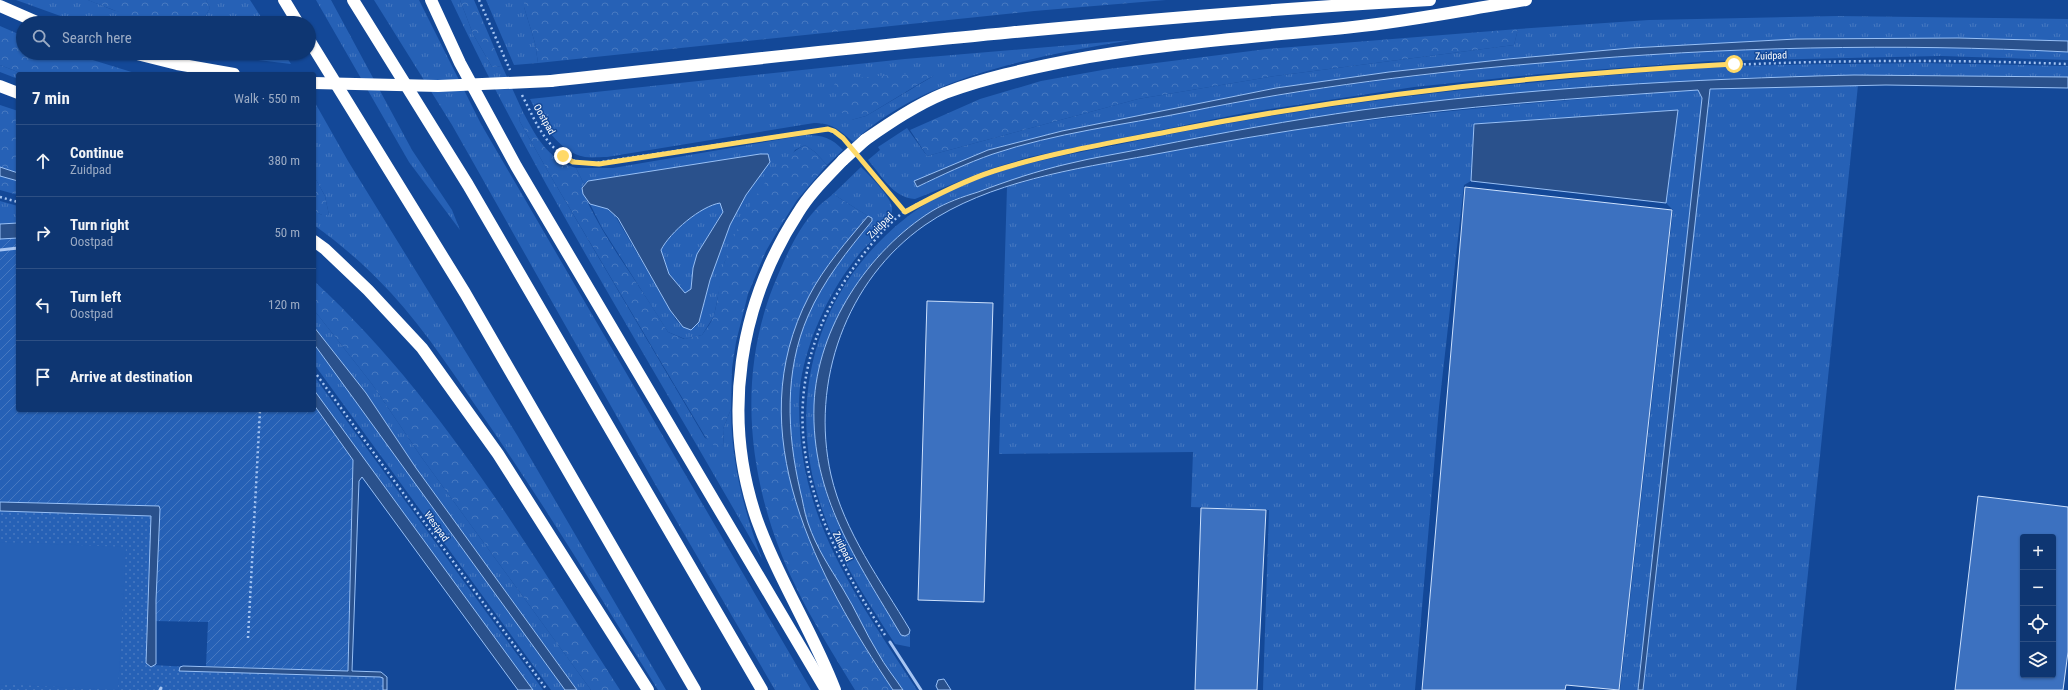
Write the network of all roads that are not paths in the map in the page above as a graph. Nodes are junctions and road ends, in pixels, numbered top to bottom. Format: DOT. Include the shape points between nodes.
graph roads {
  1 [pos="284,0"];
  2 [pos="353,0"];
  3 [pos="431,0"];
  4 [pos="1430,0"];
  5 [pos="1526,0"];
  6 [pos="0,6"];
  7 [pos="23,16"];
  8 [pos="294,16"];
  9 [pos="316,51"];
  10 [pos="161,60"];
  11 [pos="223,72"];
  12 [pos="316,83"];
  13 [pos="0,86"];
  14 [pos="16,92"];
  15 [pos="316,242"];
  16 [pos="16,248"];
  17 [pos="0,250"];
  18 [pos="890,642"];
  19 [pos="648,690"];
  20 [pos="695,690"];
  21 [pos="762,690"];
  22 [pos="826,690"];
  23 [pos="835,690"];
  24 [pos="921,690"];
  1 -- 8 [label="highway"];
  2 -- 21 [label="highway" via="468,184"];
  3 -- 22 [label="highway" via="460,63 516,166"];
  4 -- 12 [label="highway, bridge" via="1317,6 948,38 551,81 438,86"];
  5 -- 23 [label="highway, bridge" via="1356,27 1105,54 994,76 944,94 904,113 865,140 843,160 798,212 773,257 748,323 739,376 744,472 757,520 787,591 823,660"];
  6 -- 7 [label="highway"];
  9 -- 20 [label="highway" via="465,293"];
  10 -- 11 [label="highway"];
  13 -- 14 [label="highway"];
  15 -- 19 [label="highway" via="368,290 422,348 498,454"];
  16 -- 17 [label="lane"];
  18 -- 24 [label="lane"];
}
